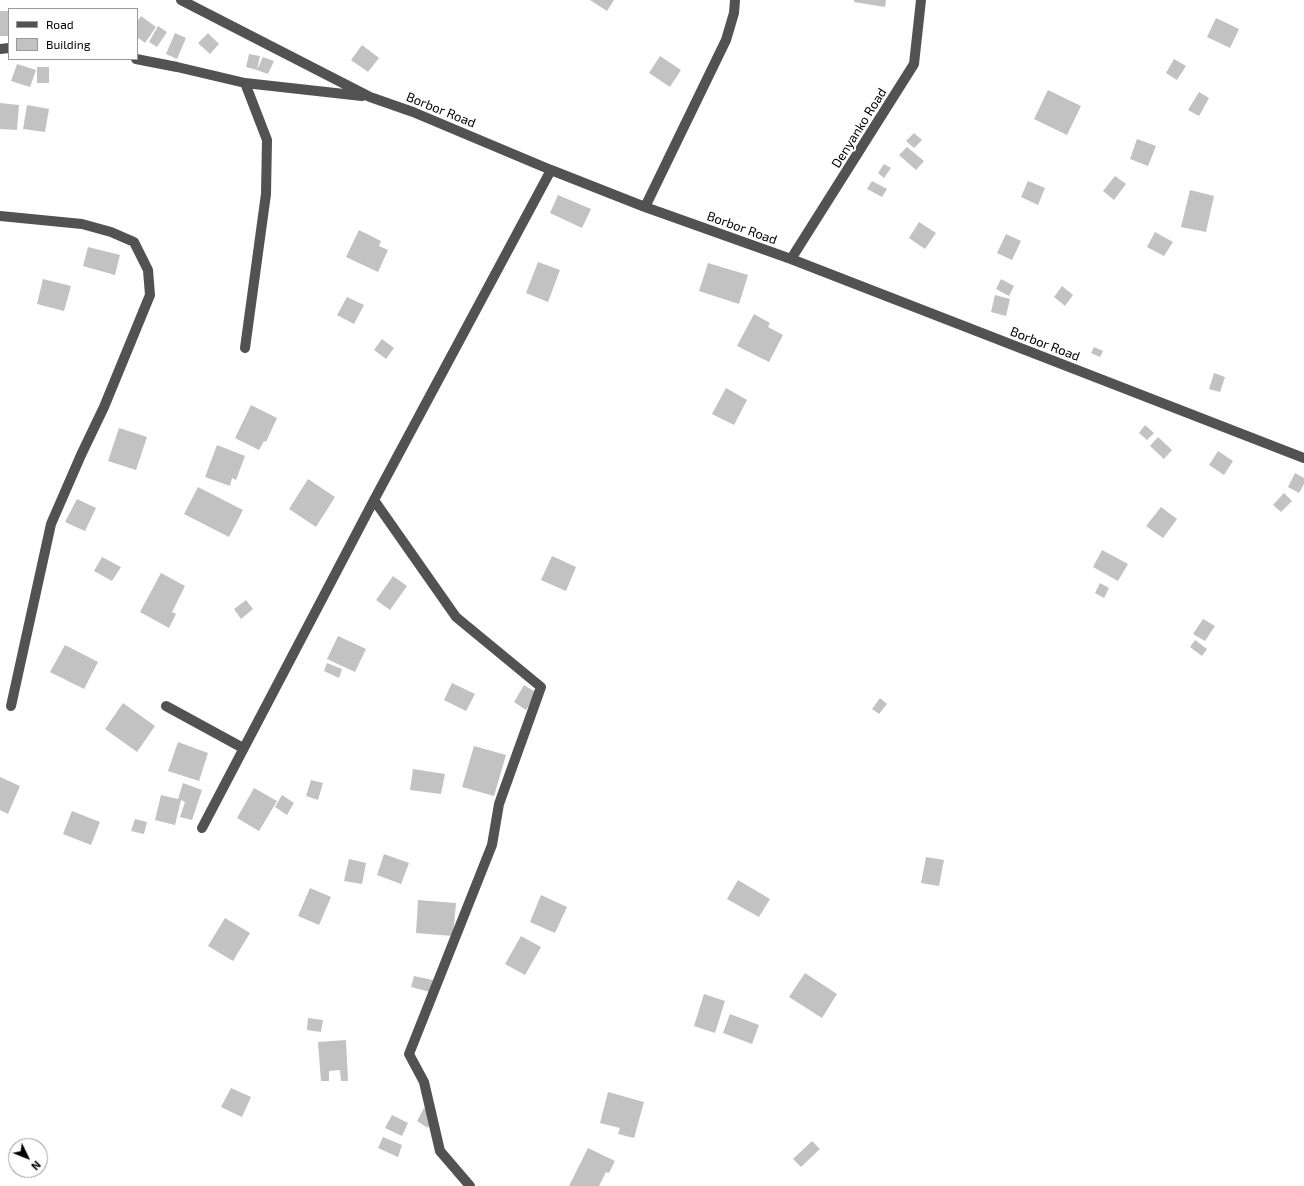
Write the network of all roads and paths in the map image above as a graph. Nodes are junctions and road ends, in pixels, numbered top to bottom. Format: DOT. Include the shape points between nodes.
graph roads {
  1 [pos="181,0"];
  2 [pos="734,0"];
  3 [pos="921,0"];
  4 [pos="138,59"];
  5 [pos="245,83"];
  6 [pos="370,97"];
  7 [pos="552,170"];
  8 [pos="645,207"];
  9 [pos="0,216"];
  10 [pos="791,259"];
  11 [pos="245,348"];
  12 [pos="1304,458"];
  13 [pos="374,500"];
  14 [pos="11,706"];
  15 [pos="166,706"];
  16 [pos="243,748"];
  17 [pos="202,828"];
  18 [pos="470,1186"];
  1 -- 6 [label="street, Borbor Road"];
  2 -- 8 [label="street" via="734,13 726,40"];
  3 -- 10 [label="street, Denyanko Road" via="914,64"];
  4 -- 5 [label="street"];
  5 -- 6 [label="street"];
  5 -- 11 [label="street" via="267,140 266,194"];
  6 -- 7 [label="street, Borbor Road" via="413,112"];
  7 -- 8 [label="street, Borbor Road"];
  7 -- 13 [label="street"];
  8 -- 10 [label="street, Borbor Road"];
  9 -- 14 [label="street" via="82,224 134,242 148,270 150,295 104,407 51,524"];
  10 -- 12 [label="street, Borbor Road"];
  13 -- 16 [label="street"];
  13 -- 18 [label="street" via="456,617 541,687 499,804 492,845 409,1054 424,1082 440,1151"];
  15 -- 16 [label="street"];
  16 -- 17 [label="street"];
}
